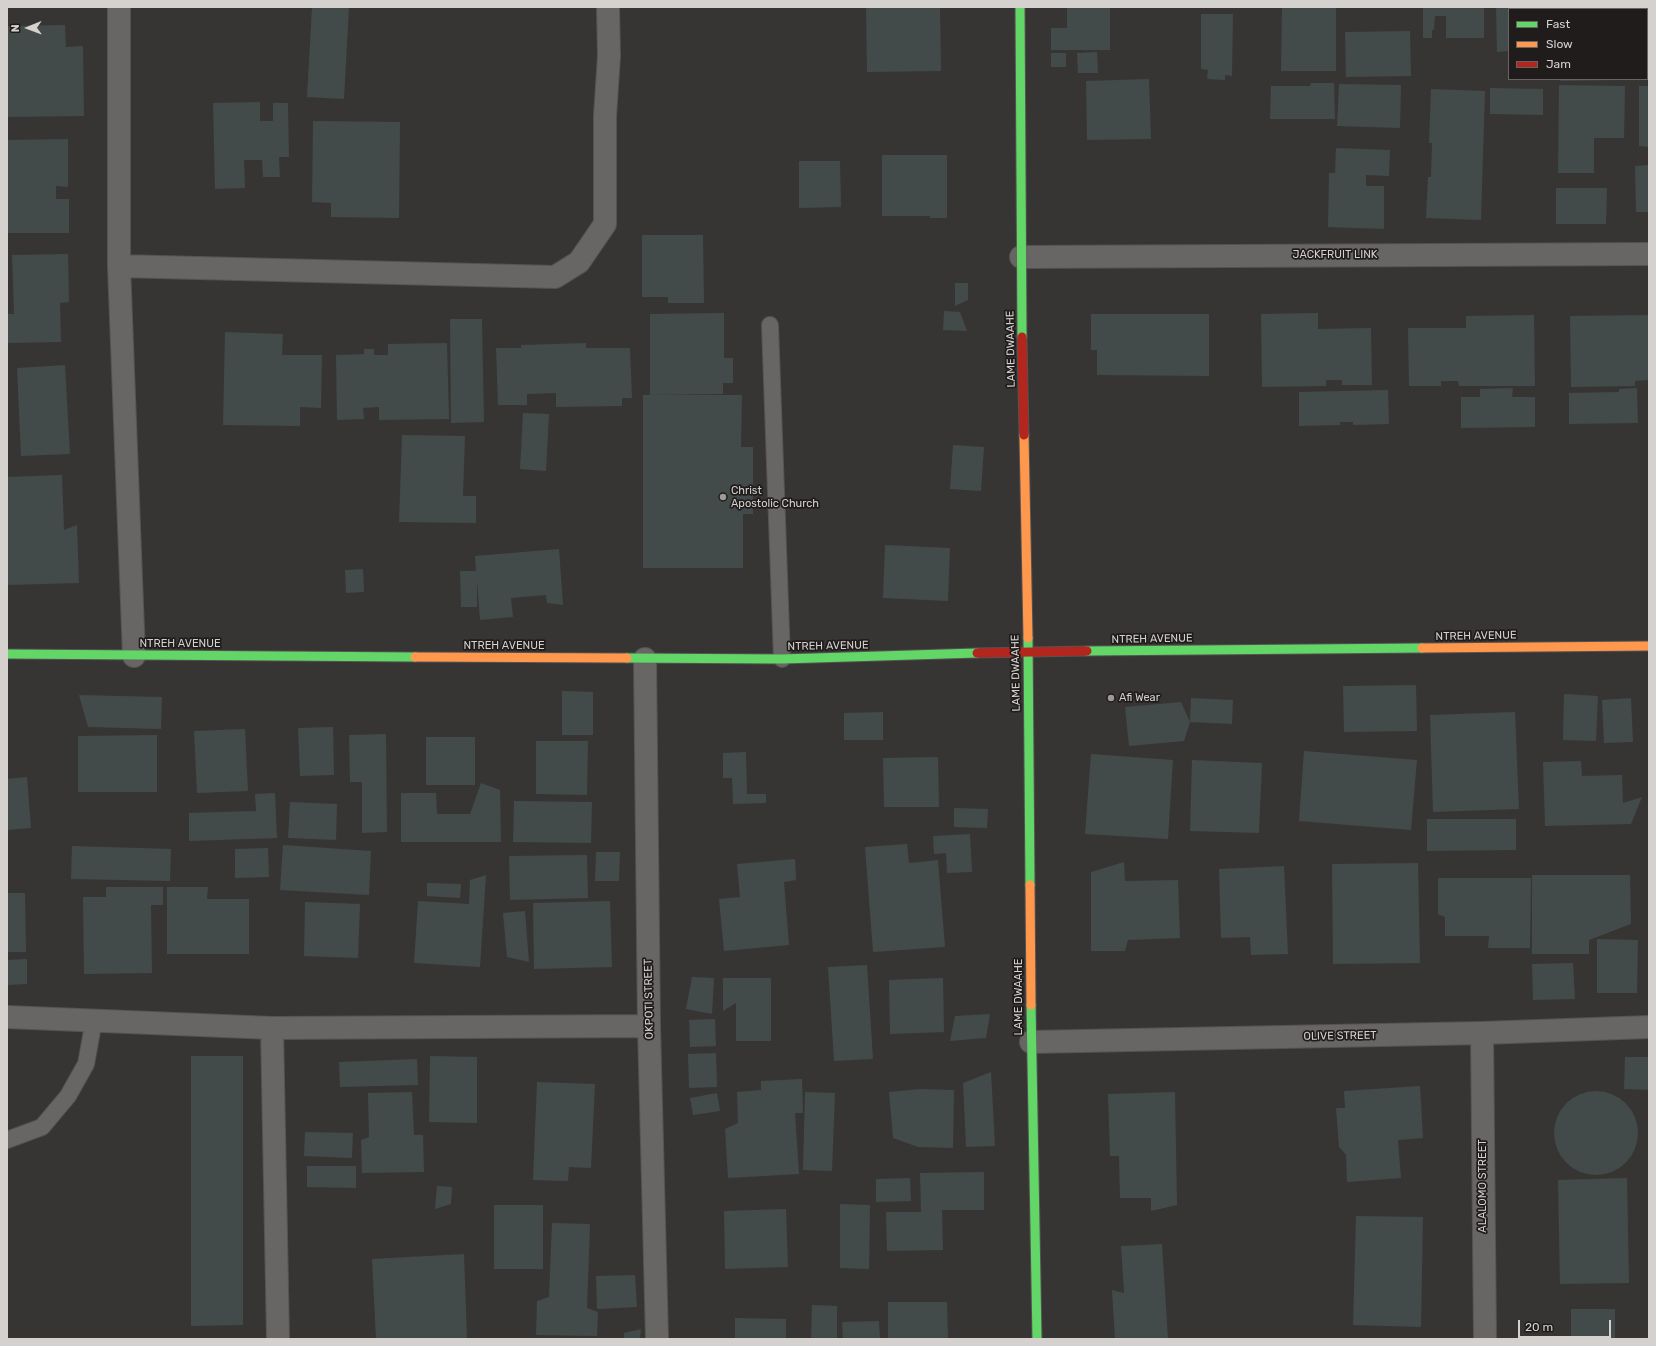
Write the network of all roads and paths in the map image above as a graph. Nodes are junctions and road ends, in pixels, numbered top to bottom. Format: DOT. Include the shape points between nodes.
graph roads {
  1 [pos="119,7"];
  2 [pos="608,7"];
  3 [pos="1020,7"];
  4 [pos="1649,254"];
  5 [pos="1021,257"];
  6 [pos="119,266"];
  7 [pos="770,325"];
  8 [pos="1649,646"];
  9 [pos="1028,652"];
  10 [pos="7,654"];
  11 [pos="134,656"];
  12 [pos="645,659"];
  13 [pos="782,659"];
  14 [pos="7,1017"];
  15 [pos="94,1020"];
  16 [pos="649,1026"];
  17 [pos="1649,1027"];
  18 [pos="272,1028"];
  19 [pos="1482,1033"];
  20 [pos="1031,1042"];
  21 [pos="7,1140"];
  22 [pos="278,1339"];
  23 [pos="657,1339"];
  24 [pos="1037,1339"];
  25 [pos="1484,1339"];
  1 -- 6 [label="street"];
  2 -- 6 [label="street" via="609,56 604,116 605,224 579,262 555,278"];
  3 -- 5 [label="street, LAME DWAAHE"];
  4 -- 5 [label="street, JACKFRUIT LINK"];
  5 -- 9 [label="street, LAME DWAAHE"];
  6 -- 11 [label="street"];
  7 -- 13 [label="lane"];
  8 -- 9 [label="street, NTREH AVENUE"];
  9 -- 13 [label="street, NTREH AVENUE"];
  9 -- 20 [label="street, LAME DWAAHE"];
  10 -- 11 [label="street, NTREH AVENUE"];
  11 -- 12 [label="street, NTREH AVENUE"];
  12 -- 13 [label="street, NTREH AVENUE"];
  12 -- 16 [label="street, OKPOTI STREET"];
  14 -- 15 [label="street"];
  15 -- 18 [label="street"];
  15 -- 21 [label="lane" via="86,1064 68,1096 42,1127"];
  16 -- 18 [label="street"];
  16 -- 23 [label="street, OKPOTI STREET"];
  17 -- 19 [label="street, OLIVE STREET"];
  18 -- 22 [label="street"];
  19 -- 20 [label="street, OLIVE STREET"];
  19 -- 25 [label="street, ALALOMO STREET"];
  20 -- 24 [label="street, LAME DWAAHE"];
}
